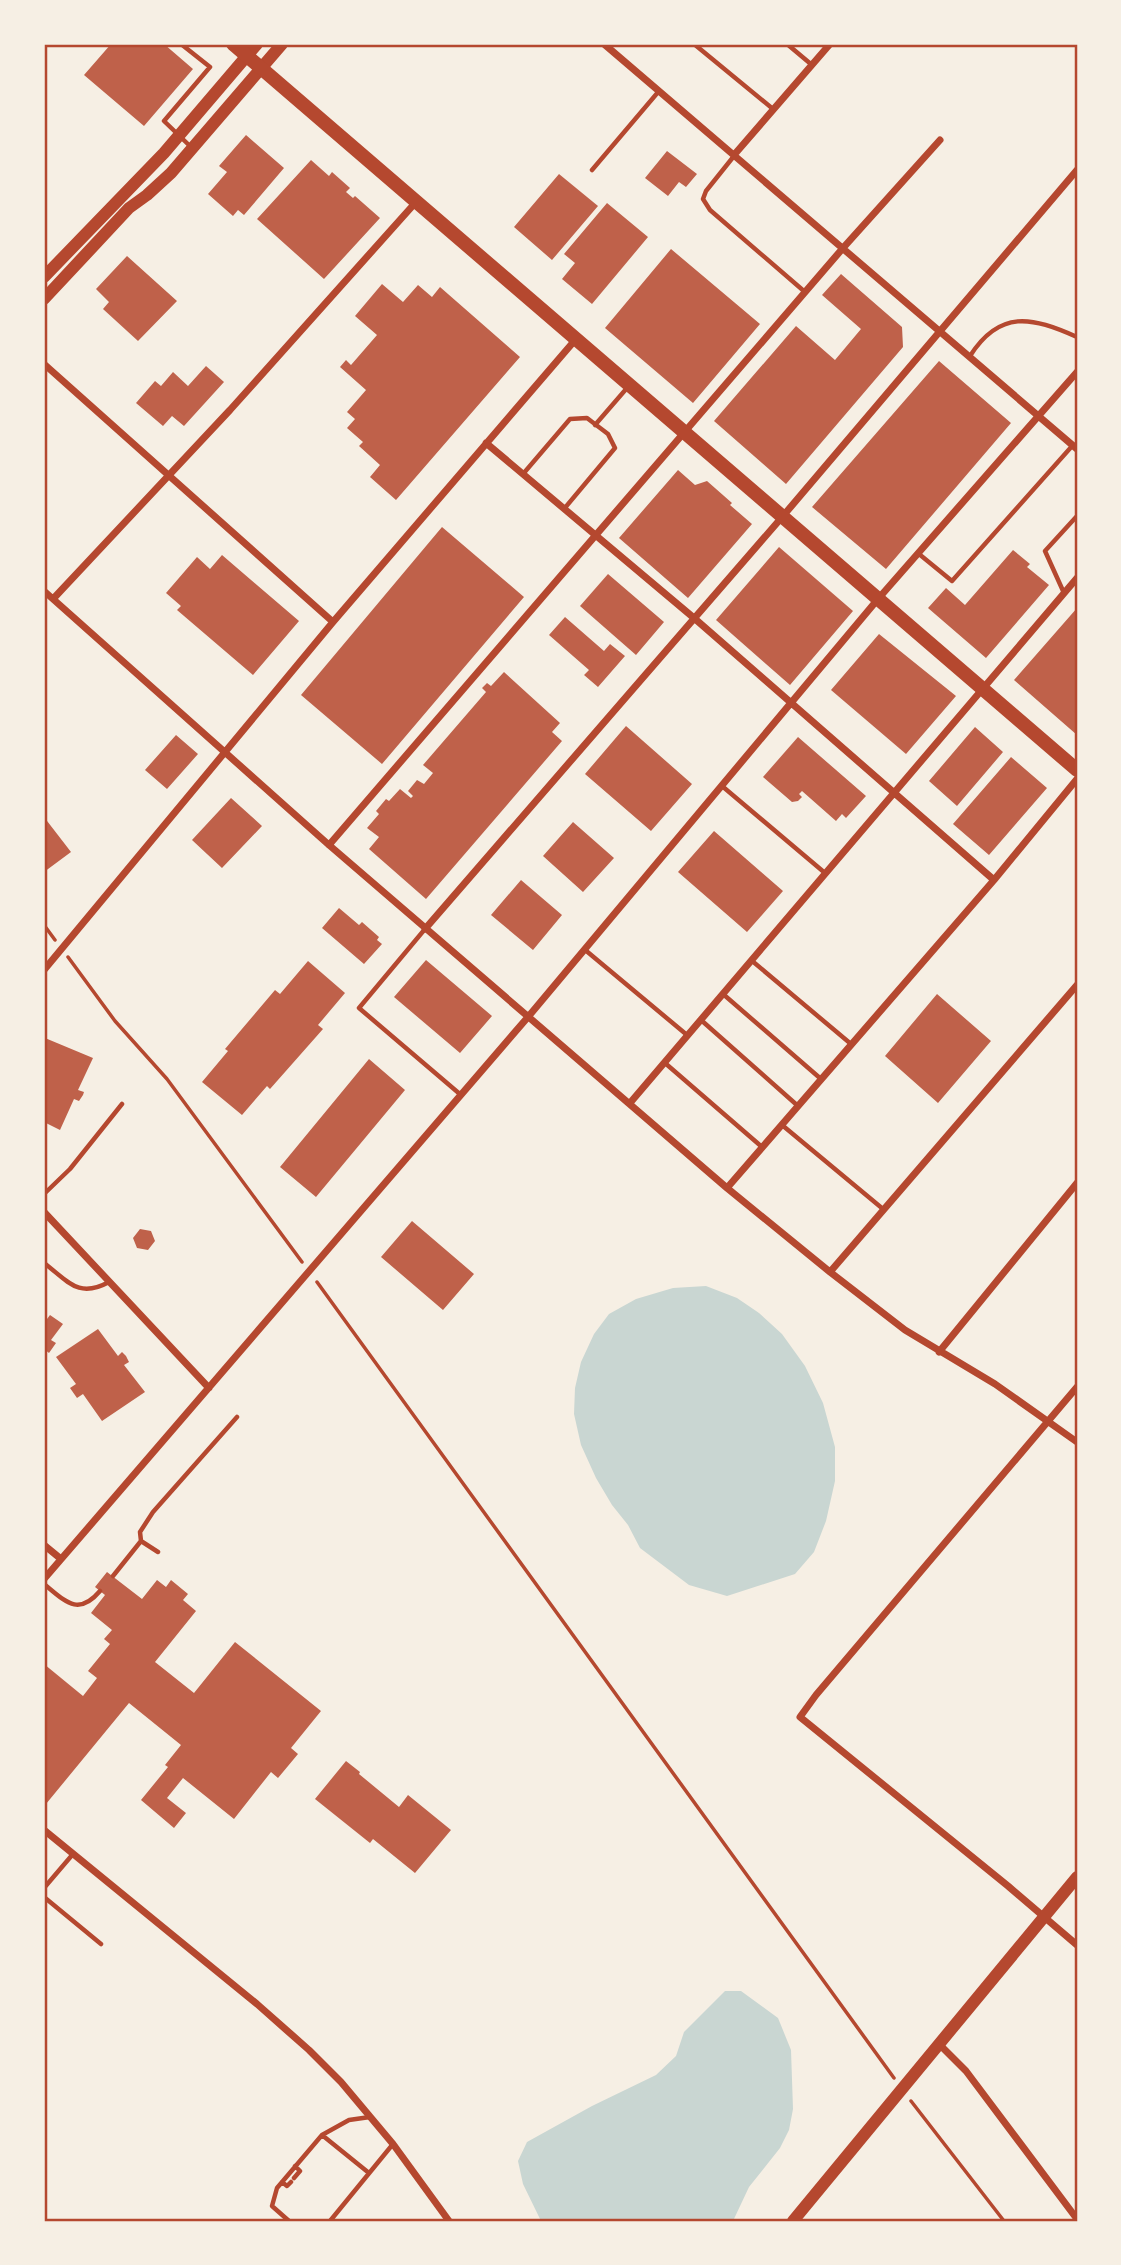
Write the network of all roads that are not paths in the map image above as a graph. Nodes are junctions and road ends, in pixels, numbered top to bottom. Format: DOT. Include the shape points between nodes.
graph roads {
  1 [pos="181,44"];
  2 [pos="233,44"];
  3 [pos="257,44"];
  4 [pos="282,44"];
  5 [pos="604,44"];
  6 [pos="694,44"];
  7 [pos="787,44"];
  8 [pos="830,44"];
  9 [pos="248,56"];
  10 [pos="812,65"];
  11 [pos="262,68"];
  12 [pos="659,91"];
  13 [pos="774,110"];
  14 [pos="179,135"];
  15 [pos="940,140"];
  16 [pos="192,148"];
  17 [pos="734,155"];
  18 [pos="592,170"];
  19 [pos="1077,170"];
  20 [pos="417,201"];
  21 [pos="843,248"];
  22 [pos="44,276"];
  23 [pos="805,292"];
  24 [pos="44,299"];
  25 [pos="941,331"];
  26 [pos="1077,337"];
  27 [pos="576,338"];
  28 [pos="970,356"];
  29 [pos="44,364"];
  30 [pos="1077,372"];
  31 [pos="629,384"];
  32 [pos="1039,416"];
  33 [pos="595,425"];
  34 [pos="685,432"];
  35 [pos="486,443"];
  36 [pos="1075,447"];
  37 [pos="523,474"];
  38 [pos="169,477"];
  39 [pos="564,509"];
  40 [pos="783,516"];
  41 [pos="1077,516"];
  42 [pos="596,535"];
  43 [pos="918,553"];
  44 [pos="1077,578"];
  45 [pos="44,591"];
  46 [pos="1064,594"];
  47 [pos="53,599"];
  48 [pos="878,599"];
  49 [pos="694,618"];
  50 [pos="333,622"];
  51 [pos="983,690"];
  52 [pos="790,702"];
  53 [pos="225,752"];
  54 [pos="1077,771"];
  55 [pos="1077,779"];
  56 [pos="720,785"];
  57 [pos="895,793"];
  58 [pos="329,845"];
  59 [pos="825,873"];
  60 [pos="994,880"];
  61 [pos="425,929"];
  62 [pos="584,949"];
  63 [pos="751,960"];
  64 [pos="44,970"];
  65 [pos="1077,985"];
  66 [pos="722,994"];
  67 [pos="528,1017"];
  68 [pos="701,1020"];
  69 [pos="687,1035"];
  70 [pos="852,1045"];
  71 [pos="664,1063"];
  72 [pos="821,1079"];
  73 [pos="461,1095"];
  74 [pos="630,1103"];
  75 [pos="122,1104"];
  76 [pos="798,1106"];
  77 [pos="782,1125"];
  78 [pos="762,1147"];
  79 [pos="1077,1183"];
  80 [pos="727,1188"];
  81 [pos="44,1194"];
  82 [pos="884,1210"];
  83 [pos="44,1212"];
  84 [pos="44,1263"];
  85 [pos="830,1272"];
  86 [pos="109,1282"];
  87 [pos="939,1352"];
  88 [pos="1077,1387"];
  89 [pos="209,1388"];
  90 [pos="237,1417"];
  91 [pos="1049,1420"];
  92 [pos="1077,1441"];
  93 [pos="141,1541"];
  94 [pos="44,1545"];
  95 [pos="158,1552"];
  96 [pos="61,1559"];
  97 [pos="113,1576"];
  98 [pos="44,1581"];
  99 [pos="100,1591"];
  100 [pos="44,1830"];
  101 [pos="73,1854"];
  102 [pos="1077,1877"];
  103 [pos="44,1888"];
  104 [pos="44,1898"];
  105 [pos="1044,1917"];
  106 [pos="101,1944"];
  107 [pos="1077,1945"];
  108 [pos="939,2044"];
  109 [pos="370,2117"];
  110 [pos="322,2135"];
  111 [pos="393,2144"];
  112 [pos="295,2166"];
  113 [pos="369,2173"];
  114 [pos="282,2182"];
  115 [pos="1077,2219"];
  116 [pos="289,2221"];
  117 [pos="330,2221"];
  118 [pos="449,2221"];
  119 [pos="793,2221"];
  1 -- 14 [label="lane" via="210,67 164,121"];
  2 -- 9 [label="main road"];
  3 -- 9 [label="street"];
  4 -- 11 [label="street"];
  5 -- 12 [label="street"];
  6 -- 13 [label="lane"];
  7 -- 10 [label="lane"];
  8 -- 10 [label="street"];
  9 -- 11 [label="main road"];
  9 -- 14 [label="street"];
  10 -- 13 [label="street"];
  11 -- 16 [label="street"];
  11 -- 20 [label="main road"];
  12 -- 17 [label="street"];
  12 -- 18 [label="lane"];
  13 -- 17 [label="street"];
  14 -- 16 [label="lane"];
  14 -- 22 [label="street"];
  15 -- 21 [label="street"];
  16 -- 24 [label="street"];
  17 -- 21 [label="street"];
  17 -- 23 [label="lane" via="703,199"];
  19 -- 25 [label="street"];
  20 -- 27 [label="main road"];
  20 -- 38 [label="street"];
  21 -- 23 [label="street"];
  21 -- 25 [label="street"];
  23 -- 34 [label="street"];
  25 -- 28 [label="street"];
  25 -- 40 [label="street"];
  26 -- 28 [label="lane" via="1050,325 1008,323 989,332"];
  27 -- 31 [label="main road"];
  27 -- 35 [label="street"];
  28 -- 32 [label="street"];
  29 -- 38 [label="street"];
  30 -- 32 [label="street"];
  31 -- 33 [label="lane"];
  31 -- 34 [label="main road"];
  32 -- 36 [label="street"];
  32 -- 43 [label="street"];
  33 -- 37 [label="lane" via="587,418 570,419"];
  33 -- 39 [label="lane" via="608,434 615,448"];
  34 -- 40 [label="main road"];
  34 -- 42 [label="street"];
  35 -- 37 [label="street"];
  35 -- 50 [label="street"];
  36 -- 43 [label="lane" via="952,581"];
  37 -- 39 [label="street"];
  38 -- 47 [label="street"];
  38 -- 50 [label="street"];
  39 -- 42 [label="street"];
  40 -- 48 [label="main road"];
  40 -- 49 [label="street"];
  41 -- 46 [label="lane" via="1045,551"];
  42 -- 49 [label="street"];
  42 -- 58 [label="street"];
  43 -- 48 [label="street"];
  44 -- 46 [label="street"];
  45 -- 47 [label="street"];
  46 -- 51 [label="street"];
  47 -- 53 [label="street"];
  48 -- 51 [label="main road"];
  48 -- 52 [label="street"];
  49 -- 52 [label="street"];
  49 -- 61 [label="street"];
  50 -- 53 [label="street"];
  51 -- 54 [label="main road"];
  51 -- 57 [label="street"];
  52 -- 56 [label="street"];
  52 -- 57 [label="street"];
  53 -- 58 [label="street"];
  53 -- 64 [label="street"];
  55 -- 60 [label="street"];
  56 -- 59 [label="lane"];
  56 -- 62 [label="street"];
  57 -- 59 [label="street"];
  57 -- 60 [label="street"];
  58 -- 61 [label="street"];
  59 -- 63 [label="street"];
  60 -- 70 [label="street"];
  61 -- 67 [label="street"];
  61 -- 73 [label="lane" via="359,1008"];
  62 -- 67 [label="street"];
  62 -- 69 [label="lane"];
  63 -- 66 [label="street"];
  63 -- 70 [label="lane"];
  65 -- 82 [label="street"];
  66 -- 68 [label="street"];
  66 -- 72 [label="lane"];
  67 -- 73 [label="street"];
  67 -- 74 [label="street"];
  68 -- 69 [label="street"];
  68 -- 76 [label="lane"];
  69 -- 71 [label="street"];
  70 -- 72 [label="street"];
  71 -- 74 [label="street"];
  71 -- 78 [label="lane"];
  72 -- 76 [label="street"];
  73 -- 89 [label="street"];
  74 -- 80 [label="street"];
  75 -- 81 [label="lane"];
  76 -- 77 [label="street"];
  77 -- 78 [label="street"];
  77 -- 82 [label="lane"];
  78 -- 80 [label="street"];
  79 -- 87 [label="street"];
  80 -- 85 [label="street"];
  82 -- 85 [label="street"];
  83 -- 86 [label="street"];
  84 -- 86 [label="lane" via="82,1289 96,1289"];
  85 -- 87 [label="street"];
  86 -- 89 [label="street"];
  87 -- 91 [label="street"];
  88 -- 91 [label="street"];
  89 -- 96 [label="street"];
  90 -- 93 [label="lane" via="153,1513 140,1532"];
  91 -- 92 [label="street"];
  91 -- 105 [label="street" via="800,1717"];
  93 -- 95 [label="lane"];
  93 -- 97 [label="lane"];
  94 -- 96 [label="street"];
  96 -- 98 [label="street"];
  98 -- 99 [label="lane" via="76,1605 85,1604"];
  100 -- 101 [label="street"];
  101 -- 103 [label="lane"];
  101 -- 109 [label="street" via="268,2013 341,2082"];
  102 -- 105 [label="street"];
  104 -- 106 [label="lane"];
  105 -- 107 [label="street"];
  105 -- 108 [label="street"];
  108 -- 115 [label="street" via="967,2071"];
  108 -- 119 [label="street"];
  109 -- 110 [label="lane" via="349,2120"];
  109 -- 111 [label="street"];
  110 -- 112 [label="lane"];
  110 -- 113 [label="lane"];
  111 -- 113 [label="lane"];
  111 -- 118 [label="street"];
  112 -- 114 [label="lane"];
  112 -- 114 [label="lane" via="300,2171 287,2186"];
  113 -- 117 [label="lane"];
  114 -- 116 [label="lane" via="272,2206"];
}
